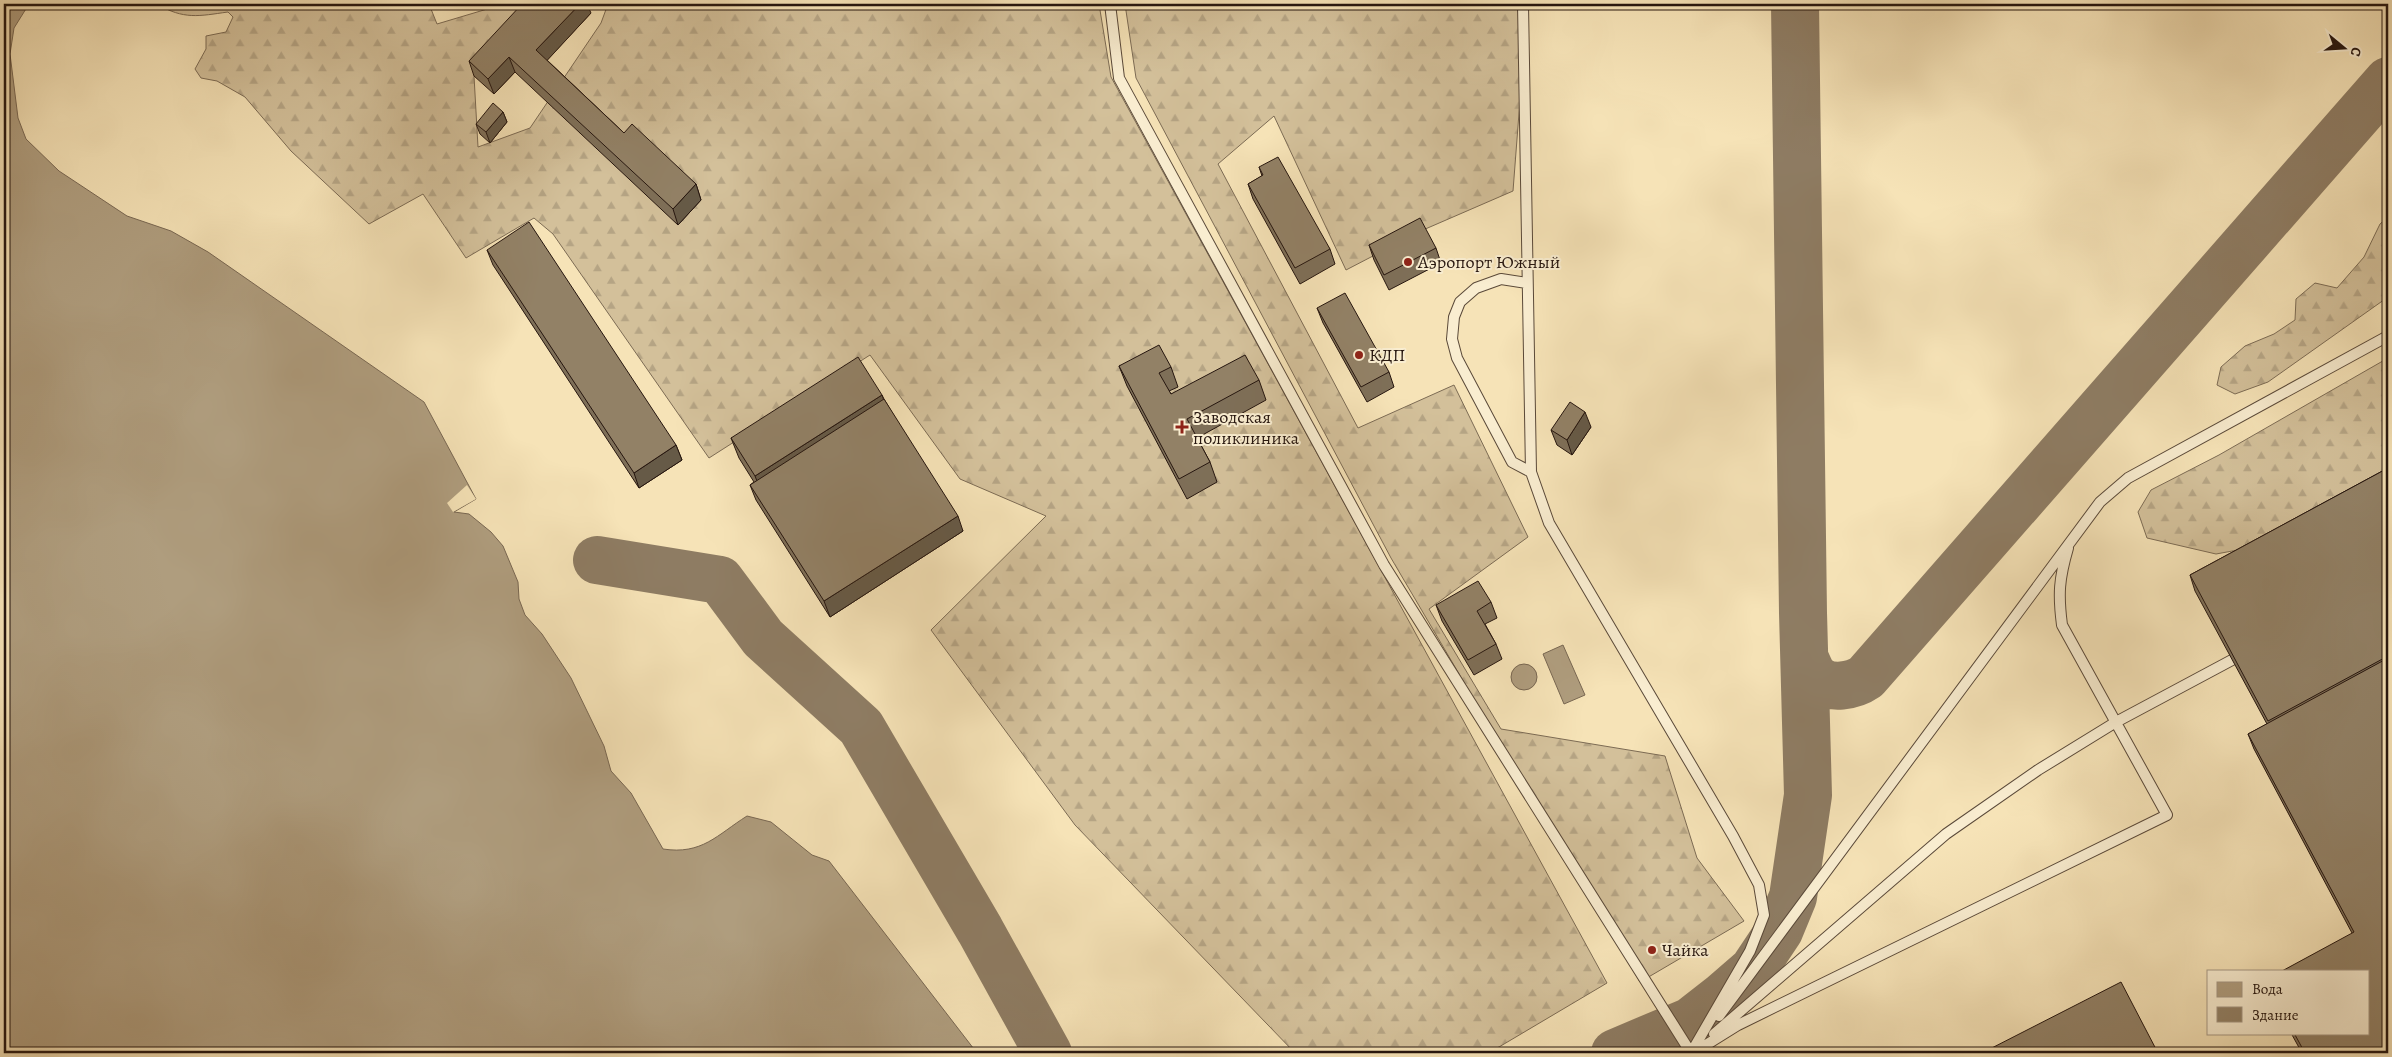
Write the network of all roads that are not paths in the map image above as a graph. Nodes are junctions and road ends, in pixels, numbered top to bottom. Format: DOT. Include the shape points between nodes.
graph roads {
  1 [pos="1110,4"];
  2 [pos="1523,4"];
  3 [pos="1527,283"];
  4 [pos="2388,336"];
  5 [pos="1531,472"];
  6 [pos="2070,542"];
  7 [pos="2232,660"];
  8 [pos="2116,722"];
  9 [pos="1691,1053"];
  1 -- 9 [label="lane" via="1119,78 1384,565"];
  2 -- 3 [label="lane"];
  3 -- 5 [label="lane"];
  3 -- 5 [label="lane" via="1501,279 1476,288 1460,302 1454,317 1452,339 1457,358 1512,462"];
  4 -- 6 [label="lane" via="2128,478 2100,502"];
  5 -- 9 [label="lane" via="1549,523 1759,885 1764,915 1750,951"];
  6 -- 8 [label="lane" via="2058,595 2062,625"];
  6 -- 9 [label="lane"];
  7 -- 8 [label="lane"];
  8 -- 9 [label="lane" via="2038,770 1946,834"];
  8 -- 9 [label="lane" via="2167,815 1738,1025"];
}
